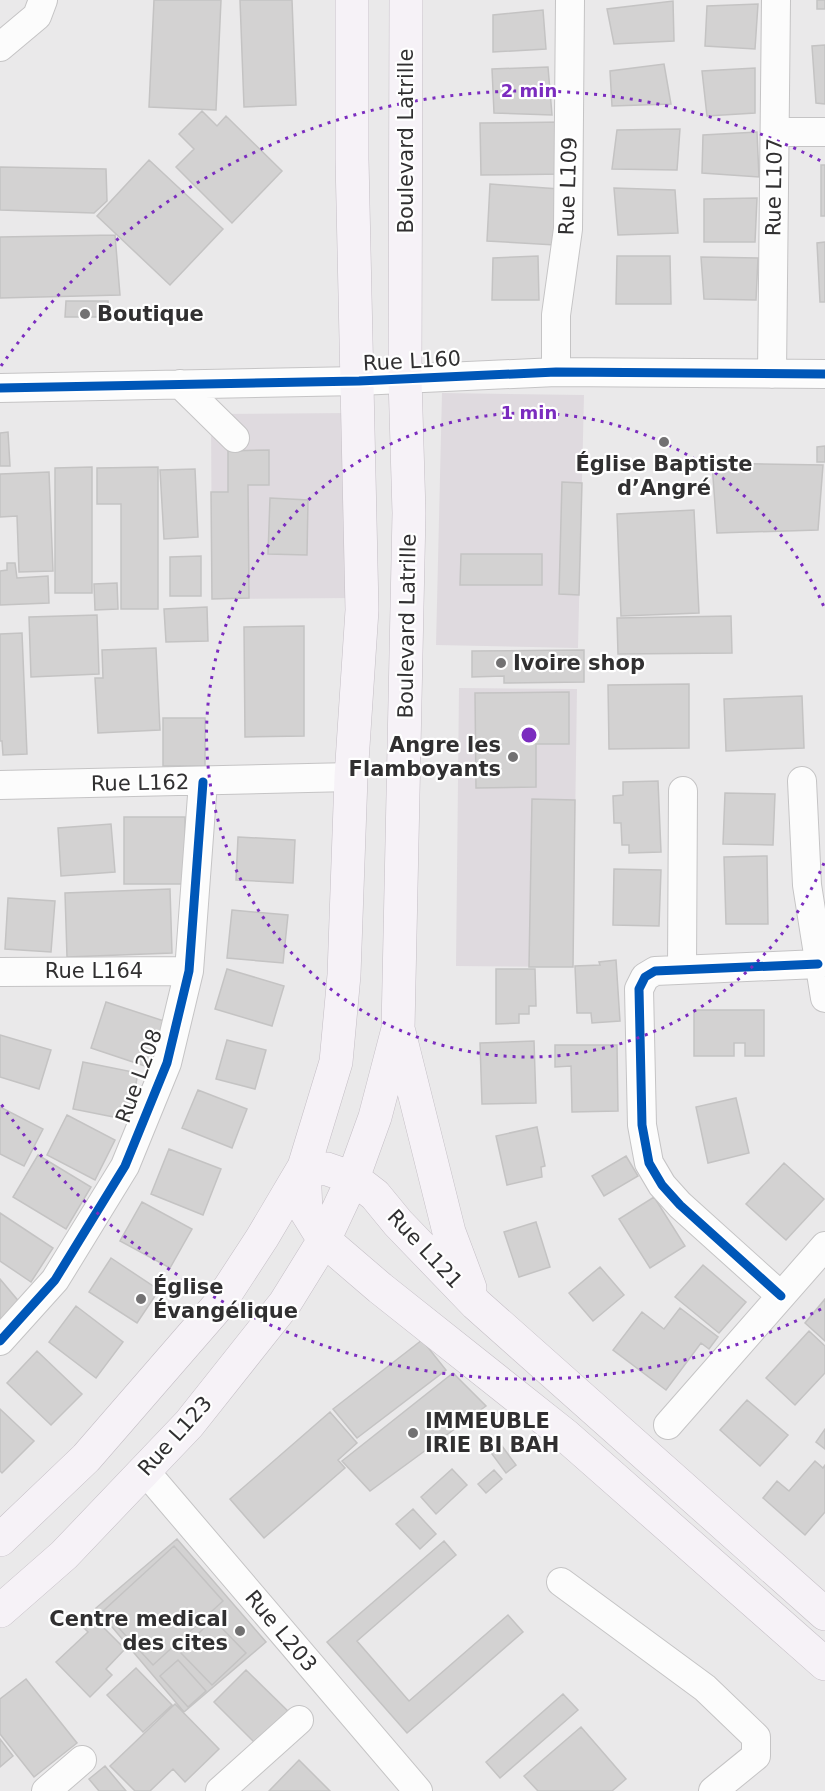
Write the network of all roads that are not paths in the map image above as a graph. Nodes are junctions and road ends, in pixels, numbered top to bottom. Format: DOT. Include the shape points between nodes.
graph roads {
  1 [pos="43,0"];
  2 [pos="352,0"];
  3 [pos="406,0"];
  4 [pos="570,0"];
  5 [pos="776,0"];
  6 [pos="0,47"];
  7 [pos="775,132"];
  8 [pos="825,132"];
  9 [pos="556,372"];
  10 [pos="772,374"];
  11 [pos="825,374"];
  12 [pos="405,378"];
  13 [pos="359,381"];
  14 [pos="180,384"];
  15 [pos="0,388"];
  16 [pos="235,438"];
  17 [pos="351,777"];
  18 [pos="802,781"];
  19 [pos="203,782"];
  20 [pos="0,785"];
  21 [pos="682,791"];
  22 [pos="818,964"];
  23 [pos="682,968"];
  24 [pos="189,971"];
  25 [pos="0,972"];
  26 [pos="825,998"];
  27 [pos="398,1029"];
  28 [pos="304,1167"];
  29 [pos="353,1178"];
  30 [pos="324,1240"];
  31 [pos="825,1246"];
  32 [pos="781,1296"];
  33 [pos="476,1304"];
  34 [pos="0,1341"];
  35 [pos="668,1425"];
  36 [pos="145,1471"];
  37 [pos="0,1540"];
  38 [pos="561,1582"];
  39 [pos="0,1611"];
  40 [pos="825,1614"];
  41 [pos="825,1664"];
  42 [pos="299,1720"];
  43 [pos="82,1760"];
  44 [pos="46,1791"];
  45 [pos="220,1791"];
  46 [pos="418,1791"];
  47 [pos="713,1791"];
  1 -- 6 [label="street" via="37,16"];
  2 -- 13 [label="main road"];
  3 -- 12 [label="main road, Boulevard Latrille"];
  4 -- 9 [label="street, Rue L109" via="568,229 556,315"];
  5 -- 7 [label="street, Rue L107"];
  7 -- 8 [label="street"];
  7 -- 10 [label="street, Rue L107"];
  9 -- 10 [label="street, Rue L160"];
  9 -- 12 [label="street, Rue L160"];
  10 -- 11 [label="street, Rue L160"];
  12 -- 13 [label="street, Rue L160"];
  12 -- 27 [label="main road, Boulevard Latrille" via="409,513"];
  13 -- 14 [label="street, Rue L160"];
  13 -- 17 [label="main road" via="362,610"];
  14 -- 15 [label="street, Rue L160"];
  14 -- 16 [label="street"];
  17 -- 19 [label="street, Rue L162"];
  17 -- 28 [label="main road" via="344,975 336,1062"];
  18 -- 22 [label="street" via="807,885"];
  19 -- 20 [label="street, Rue L162"];
  19 -- 24 [label="street, Rue L208"];
  21 -- 23 [label="street"];
  22 -- 23 [label="street"];
  22 -- 26 [label="street"];
  23 -- 32 [label="street" via="655,971 645,977 639,989 642,1125 649,1163 680,1205"];
  24 -- 25 [label="street, Rue L164"];
  24 -- 34 [label="street, Rue L208" via="167,1063 125,1166 55,1280"];
  27 -- 29 [label="main road, Boulevard Latrille" via="375,1117"];
  27 -- 33 [label="main road" via="449,1232"];
  28 -- 29 [label="main road, Rue L121" via="327,1168"];
  28 -- 30 [label="main road" via="306,1211"];
  28 -- 37 [label="main road" via="217,1307 86,1458"];
  29 -- 30 [label="main road, Boulevard Latrille"];
  29 -- 33 [label="main road, Rue L121" via="375,1195"];
  30 -- 36 [label="main road, Rue L123" via="251,1348"];
  30 -- 41 [label="main road" via="565,1435"];
  31 -- 32 [label="street"];
  32 -- 35 [label="street"];
  33 -- 40 [label="main road, Rue L121"];
  36 -- 39 [label="main road, Rue L123" via="64,1555"];
  36 -- 46 [label="street, Rue L203"];
  38 -- 47 [label="street" via="705,1688 756,1737 756,1756"];
  42 -- 45 [label="street"];
  43 -- 44 [label="street"];
}
